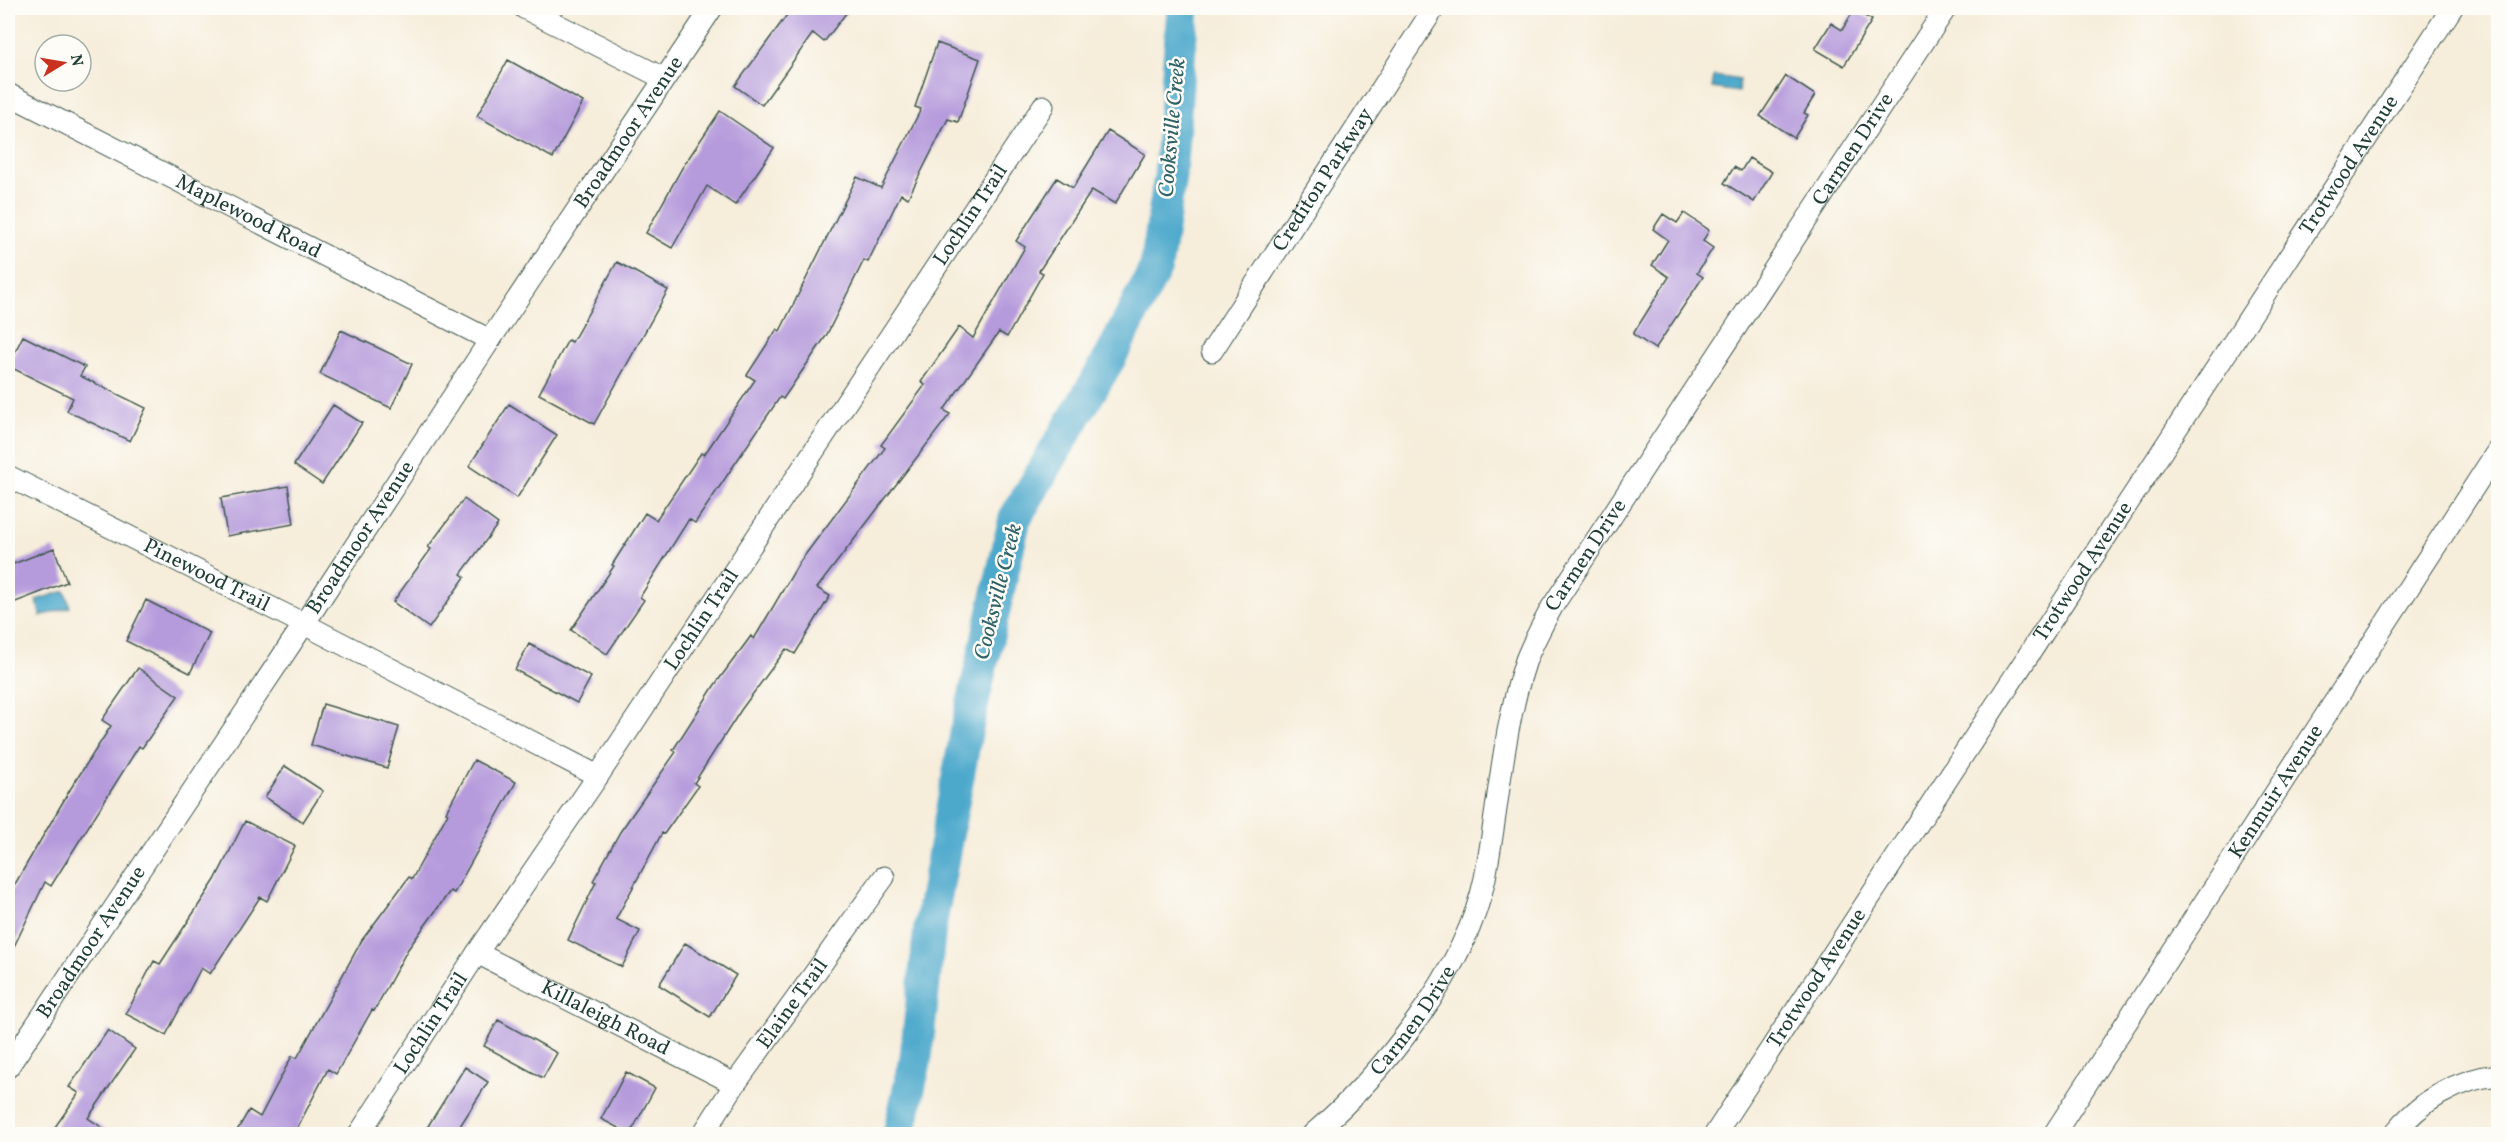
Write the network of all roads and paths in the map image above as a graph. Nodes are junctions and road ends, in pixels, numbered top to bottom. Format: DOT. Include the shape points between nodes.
graph roads {
  1 [pos="524,8"];
  2 [pos="712,8"];
  3 [pos="1434,8"];
  4 [pos="1946,8"];
  5 [pos="2451,8"];
  6 [pos="663,78"];
  7 [pos="8,94"];
  8 [pos="1043,106"];
  9 [pos="490,340"];
  10 [pos="1212,351"];
  11 [pos="2499,450"];
  12 [pos="8,476"];
  13 [pos="304,624"];
  14 [pos="598,776"];
  15 [pos="884,877"];
  16 [pos="477,953"];
  17 [pos="8,1067"];
  18 [pos="2499,1075"];
  19 [pos="735,1084"];
  20 [pos="360,1134"];
  21 [pos="704,1134"];
  22 [pos="1313,1134"];
  23 [pos="1715,1134"];
  24 [pos="2054,1134"];
  25 [pos="2394,1134"];
  1 -- 6 [label="street"];
  2 -- 6 [label="street, Broadmoor Avenue"];
  3 -- 10 [label="street, Crediton Parkway"];
  4 -- 22 [label="street, Carmen Drive" via="1552,607 1519,683 1485,879 1469,930 1440,988 1415,1022 1356,1092"];
  5 -- 23 [label="street, Trotwood Avenue"];
  6 -- 9 [label="street, Broadmoor Avenue"];
  7 -- 9 [label="street, Maplewood Road"];
  8 -- 14 [label="street, Lochlin Trail"];
  9 -- 13 [label="street, Broadmoor Avenue"];
  11 -- 24 [label="street, Kenmuir Avenue"];
  12 -- 13 [label="street, Pinewood Trail"];
  13 -- 14 [label="street, Pinewood Trail"];
  13 -- 17 [label="street, Broadmoor Avenue"];
  14 -- 16 [label="street, Lochlin Trail"];
  15 -- 19 [label="street, Elaine Trail"];
  16 -- 19 [label="street, Killaleigh Road"];
  16 -- 20 [label="street, Lochlin Trail"];
  18 -- 25 [label="street" via="2485,1076 2446,1091 2422,1105"];
  19 -- 21 [label="street, Elaine Trail"];
}
